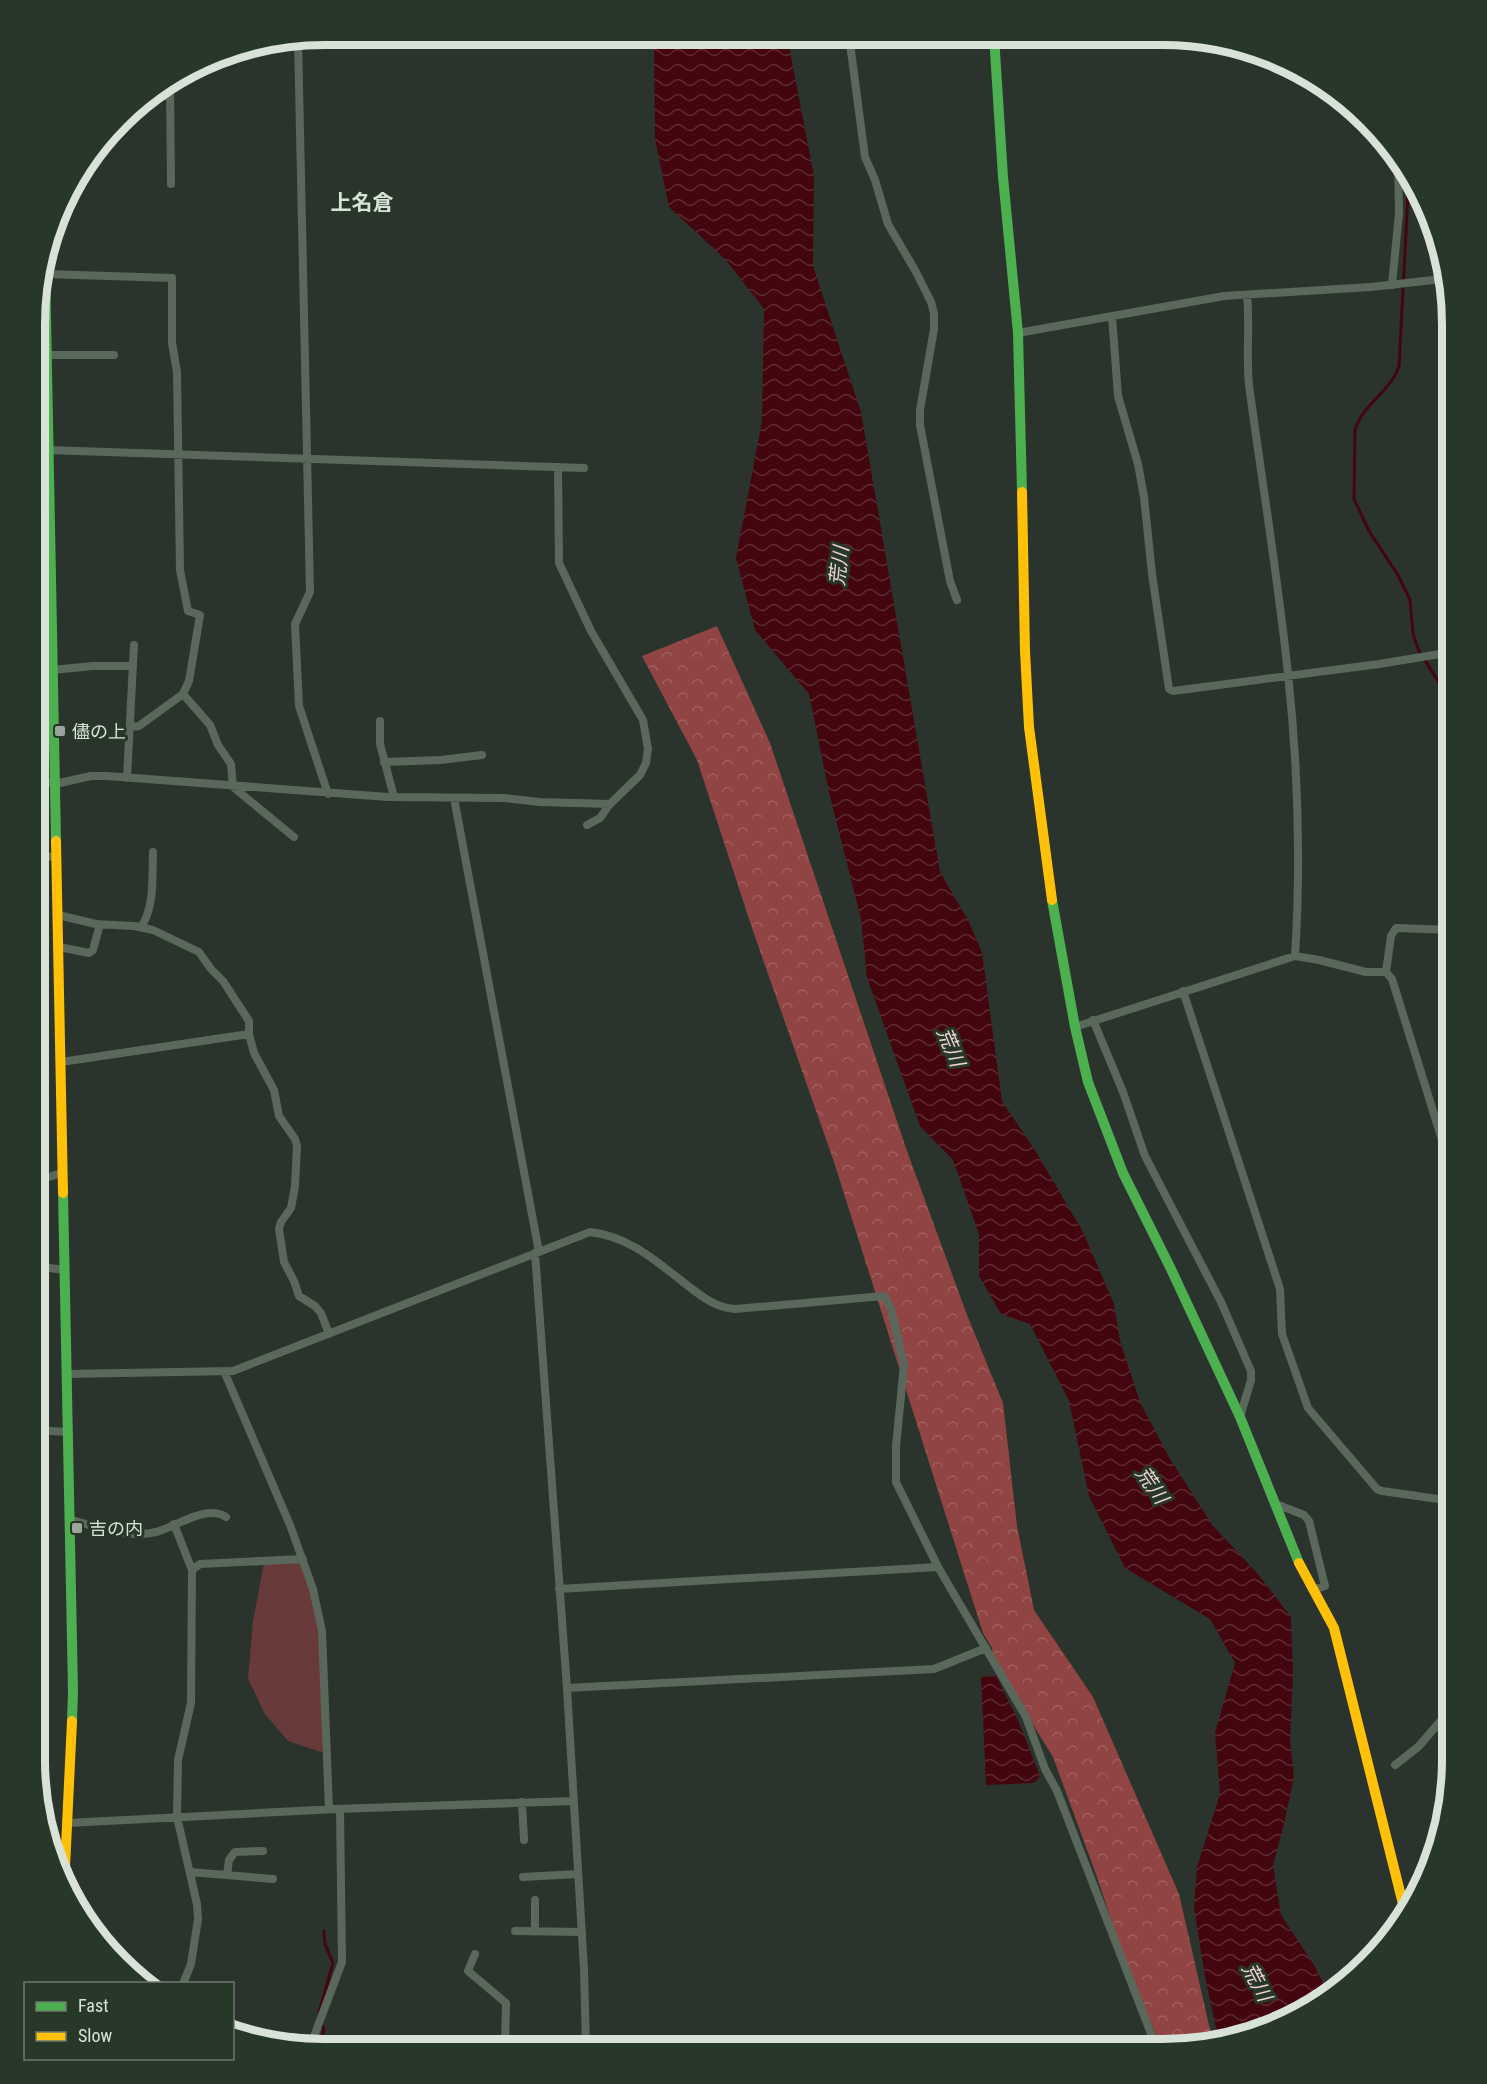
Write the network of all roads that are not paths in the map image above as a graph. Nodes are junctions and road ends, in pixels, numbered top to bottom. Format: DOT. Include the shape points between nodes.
graph roads {
  1 [pos="850,45"];
  2 [pos="995,45"];
  3 [pos="298,46"];
  4 [pos="170,91"];
  5 [pos="164,96"];
  6 [pos="170,96"];
  7 [pos="1398,174"];
  8 [pos="171,184"];
  9 [pos="50,269"];
  10 [pos="1439,279"];
  11 [pos="1392,285"];
  12 [pos="1247,295"];
  13 [pos="1112,316"];
  14 [pos="1018,333"];
  15 [pos="45,345"];
  16 [pos="46,355"];
  17 [pos="114,355"];
  18 [pos="45,402"];
  19 [pos="45,448"];
  20 [pos="178,455"];
  21 [pos="307,459"];
  22 [pos="558,467"];
  23 [pos="584,468"];
  24 [pos="45,476"];
  25 [pos="957,600"];
  26 [pos="134,645"];
  27 [pos="1442,653"];
  28 [pos="133,666"];
  29 [pos="52,670"];
  30 [pos="1288,676"];
  31 [pos="183,694"];
  32 [pos="53,700"];
  33 [pos="45,701"];
  34 [pos="380,721"];
  35 [pos="130,727"];
  36 [pos="54,740"];
  37 [pos="45,741"];
  38 [pos="482,755"];
  39 [pos="384,762"];
  40 [pos="127,778"];
  41 [pos="55,783"];
  42 [pos="45,784"];
  43 [pos="233,787"];
  44 [pos="328,794"];
  45 [pos="394,797"];
  46 [pos="454,798"];
  47 [pos="610,804"];
  48 [pos="587,825"];
  49 [pos="294,837"];
  50 [pos="153,852"];
  51 [pos="45,856"];
  52 [pos="57,857"];
  53 [pos="58,915"];
  54 [pos="100,924"];
  55 [pos="141,927"];
  56 [pos="1442,930"];
  57 [pos="59,947"];
  58 [pos="1294,956"];
  59 [pos="1386,972"];
  60 [pos="1183,992"];
  61 [pos="1093,1020"];
  62 [pos="1075,1026"];
  63 [pos="249,1034"];
  64 [pos="61,1062"];
  65 [pos="1442,1140"];
  66 [pos="63,1173"];
  67 [pos="45,1178"];
  68 [pos="537,1252"];
  69 [pos="45,1267"];
  70 [pos="64,1270"];
  71 [pos="329,1334"];
  72 [pos="224,1371"];
  73 [pos="66,1374"];
  74 [pos="1240,1417"];
  75 [pos="45,1431"];
  76 [pos="68,1432"];
  77 [pos="1442,1500"];
  78 [pos="1276,1504"];
  79 [pos="226,1517"];
  80 [pos="70,1520"];
  81 [pos="174,1524"];
  82 [pos="303,1558"];
  83 [pos="938,1567"];
  84 [pos="192,1570"];
  85 [pos="559,1589"];
  86 [pos="1313,1590"];
  87 [pos="986,1648"];
  88 [pos="567,1688"];
  89 [pos="1442,1719"];
  90 [pos="1395,1765"];
  91 [pos="573,1801"];
  92 [pos="522,1802"];
  93 [pos="329,1809"];
  94 [pos="340,1809"];
  95 [pos="177,1817"];
  96 [pos="68,1823"];
  97 [pos="524,1840"];
  98 [pos="263,1851"];
  99 [pos="65,1865"];
  100 [pos="190,1872"];
  101 [pos="578,1874"];
  102 [pos="227,1875"];
  103 [pos="522,1876"];
  104 [pos="273,1879"];
  105 [pos="535,1900"];
  106 [pos="1403,1903"];
  107 [pos="515,1931"];
  108 [pos="535,1932"];
  109 [pos="582,1932"];
  110 [pos="475,1954"];
  111 [pos="183,1982"];
  112 [pos="313,2038"];
  113 [pos="505,2039"];
  114 [pos="586,2039"];
  115 [pos="1153,2039"];
  1 -- 25 [label="street" via="865,157 888,224 934,313 920,425"];
  2 -- 14 [label="street" via="1008,248"];
  3 -- 21 [label="street"];
  4 -- 6 [label="street"];
  5 -- 6 [label="street"];
  6 -- 8 [label="street"];
  7 -- 11 [label="street"];
  9 -- 20 [label="street" via="172,278"];
  10 -- 11 [label="street"];
  11 -- 12 [label="street"];
  12 -- 13 [label="street"];
  12 -- 30 [label="street" via="1249,385"];
  13 -- 14 [label="street"];
  13 -- 30 [label="street" via="1119,396 1144,497 1169,689"];
  14 -- 62 [label="street" via="1029,727 1050,891"];
  15 -- 16 [label="street"];
  16 -- 17 [label="street"];
  16 -- 18 [label="street"];
  19 -- 20 [label="street"];
  20 -- 21 [label="street"];
  20 -- 31 [label="street" via="180,570 188,611 200,615 189,681"];
  21 -- 22 [label="street"];
  21 -- 44 [label="street" via="310,592 295,624 297,685 299,706"];
  22 -- 23 [label="street"];
  22 -- 47 [label="street" via="559,563 591,630 643,720 646,735 647,756 640,775"];
  24 -- 29 [label="street"];
  26 -- 28 [label="street"];
  27 -- 30 [label="street"];
  28 -- 29 [label="street"];
  28 -- 35 [label="street"];
  29 -- 32 [label="street"];
  30 -- 58 [label="street" via="1298,817"];
  31 -- 35 [label="street" via="139,726"];
  31 -- 43 [label="street" via="210,725 231,764"];
  32 -- 33 [label="street"];
  32 -- 36 [label="street"];
  34 -- 39 [label="street"];
  35 -- 40 [label="street"];
  36 -- 37 [label="street"];
  36 -- 41 [label="street"];
  38 -- 39 [label="street"];
  39 -- 45 [label="street"];
  40 -- 41 [label="street" via="91,776"];
  40 -- 43 [label="street"];
  41 -- 42 [label="street"];
  41 -- 52 [label="street"];
  43 -- 44 [label="street"];
  43 -- 49 [label="street"];
  44 -- 45 [label="street"];
  45 -- 46 [label="street"];
  46 -- 47 [label="street"];
  46 -- 68 [label="street"];
  47 -- 48 [label="street" via="600,818"];
  50 -- 55 [label="street" via="150,905"];
  51 -- 52 [label="street"];
  52 -- 53 [label="street"];
  53 -- 54 [label="street"];
  53 -- 57 [label="street"];
  54 -- 55 [label="street"];
  54 -- 57 [label="street" via="89,953"];
  55 -- 63 [label="street" via="199,952 249,1021"];
  56 -- 59 [label="street" via="1396,928 1391,936"];
  57 -- 64 [label="street"];
  58 -- 59 [label="street" via="1366,972"];
  58 -- 60 [label="street"];
  59 -- 65 [label="street" via="1392,979"];
  60 -- 61 [label="street"];
  60 -- 77 [label="street" via="1280,1289 1282,1334 1308,1408 1377,1489"];
  61 -- 62 [label="street"];
  61 -- 74 [label="street" via="1145,1156 1221,1302 1251,1371"];
  62 -- 74 [label="street" via="1088,1083 1115,1155"];
  63 -- 64 [label="street"];
  63 -- 71 [label="street" via="254,1053 274,1090 279,1116 297,1146 291,1208 279,1229 284,1262 299,1296 321,1313"];
  64 -- 66 [label="street"];
  66 -- 67 [label="street"];
  66 -- 70 [label="street"];
  68 -- 71 [label="street"];
  68 -- 83 [label="street" via="590,1232 612,1235 724,1308 884,1296 891,1309 904,1365 896,1482"];
  68 -- 85 [label="street"];
  69 -- 70 [label="street"];
  70 -- 73 [label="street"];
  71 -- 72 [label="street"];
  72 -- 73 [label="street"];
  72 -- 82 [label="street"];
  73 -- 76 [label="street"];
  74 -- 78 [label="street"];
  75 -- 76 [label="street"];
  76 -- 80 [label="street"];
  78 -- 86 [label="street"];
  78 -- 86 [label="street" via="1304,1515 1309,1521 1324,1586"];
  79 -- 81 [label="street" via="214,1513"];
  80 -- 81 [label="street" via="130,1533 158,1532"];
  80 -- 96 [label="street" via="73,1691"];
  81 -- 84 [label="street"];
  82 -- 84 [label="street" via="200,1564"];
  82 -- 93 [label="street" via="322,1631"];
  83 -- 85 [label="street"];
  83 -- 87 [label="street"];
  84 -- 95 [label="street" via="191,1703 178,1760"];
  85 -- 88 [label="street"];
  86 -- 106 [label="street" via="1337,1638"];
  87 -- 88 [label="street" via="934,1669"];
  87 -- 115 [label="street" via="1026,1717"];
  88 -- 91 [label="street"];
  89 -- 90 [label="street" via="1418,1747"];
  91 -- 92 [label="street"];
  91 -- 101 [label="street"];
  92 -- 94 [label="street"];
  92 -- 97 [label="street"];
  93 -- 94 [label="street"];
  93 -- 95 [label="street"];
  94 -- 112 [label="street" via="342,1962"];
  95 -- 96 [label="street"];
  95 -- 100 [label="street"];
  96 -- 99 [label="street"];
  98 -- 102 [label="street" via="235,1852 229,1860"];
  100 -- 102 [label="street"];
  100 -- 111 [label="street" via="198,1919 191,1964"];
  101 -- 103 [label="street"];
  101 -- 109 [label="street"];
  102 -- 104 [label="street"];
  105 -- 108 [label="street"];
  107 -- 108 [label="street"];
  108 -- 109 [label="street"];
  109 -- 114 [label="street"];
  110 -- 113 [label="street" via="468,1971 506,2003"];
}
